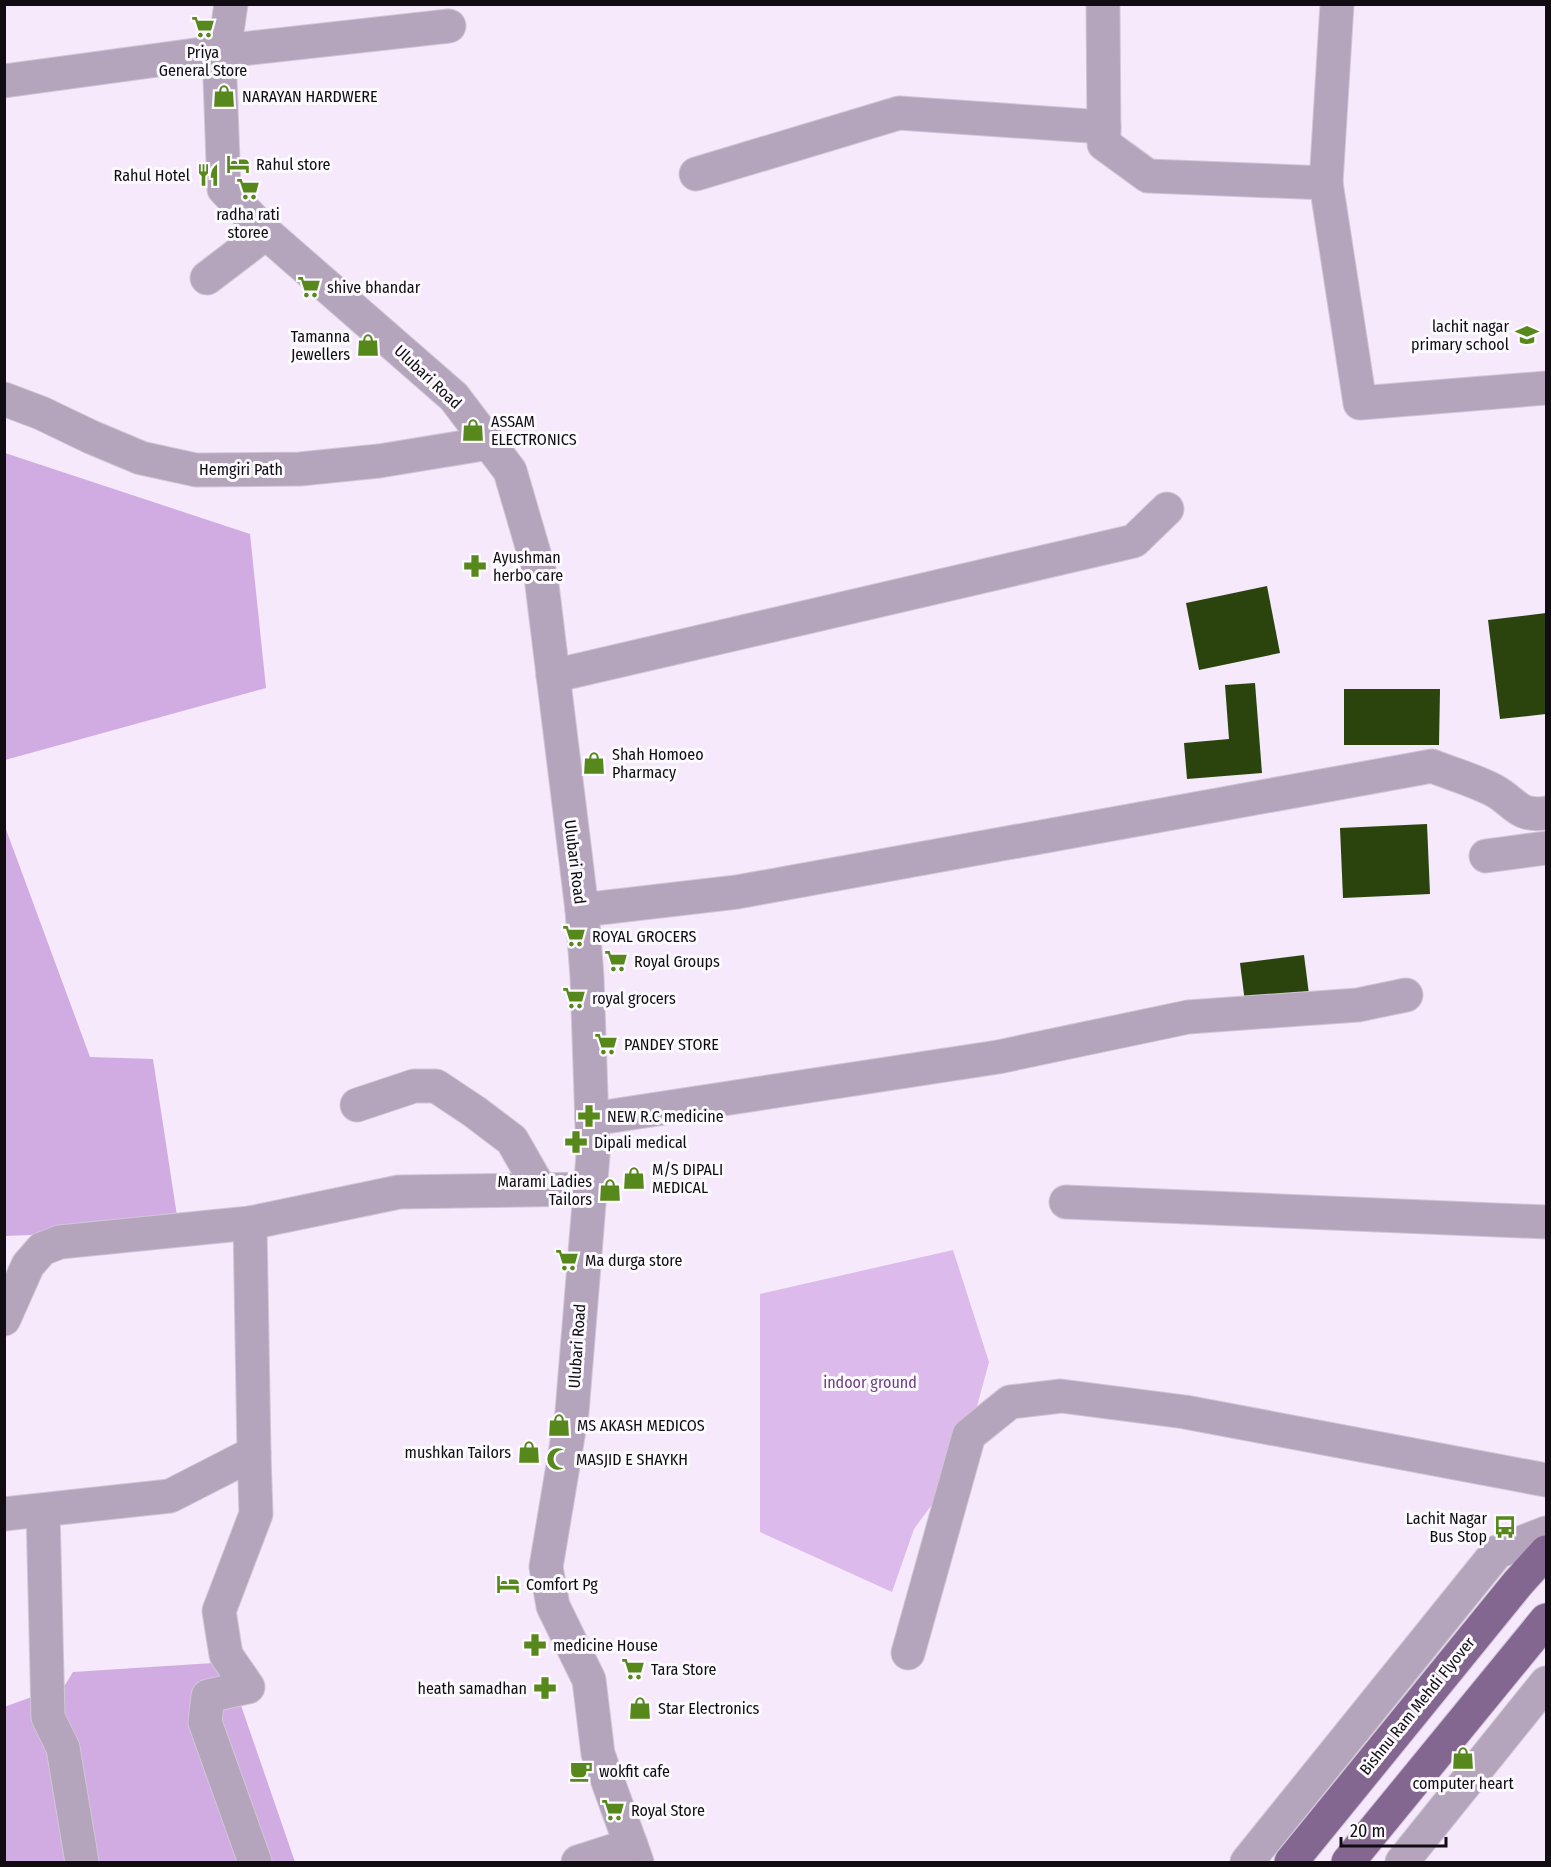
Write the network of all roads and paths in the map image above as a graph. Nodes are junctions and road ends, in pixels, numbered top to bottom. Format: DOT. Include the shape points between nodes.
graph roads {
  1 [pos="231,4"];
  2 [pos="1102,4"];
  3 [pos="1337,4"];
  4 [pos="449,26"];
  5 [pos="224,51"];
  6 [pos="4,81"];
  7 [pos="1104,127"];
  8 [pos="696,174"];
  9 [pos="1326,183"];
  10 [pos="266,233"];
  11 [pos="207,278"];
  12 [pos="1546,388"];
  13 [pos="4,399"];
  14 [pos="489,443"];
  15 [pos="1167,509"];
  16 [pos="553,676"];
  17 [pos="1546,813"];
  18 [pos="1546,848"];
  19 [pos="1486,856"];
  20 [pos="582,910"];
  21 [pos="1406,995"];
  22 [pos="357,1105"];
  23 [pos="592,1119"];
  24 [pos="540,1189"];
  25 [pos="591,1190"];
  26 [pos="1066,1202"];
  27 [pos="1546,1222"];
  28 [pos="250,1223"];
  29 [pos="4,1319"];
  30 [pos="254,1453"];
  31 [pos="1546,1480"];
  32 [pos="43,1510"];
  33 [pos="4,1514"];
  34 [pos="1546,1533"];
  35 [pos="1546,1552"];
  36 [pos="1546,1620"];
  37 [pos="908,1653"];
  38 [pos="1544,1692"];
  39 [pos="628,1857"];
  40 [pos="1406,1861"];
  41 [pos="82,1863"];
  42 [pos="255,1863"];
  43 [pos="578,1863"];
  44 [pos="1247,1863"];
  45 [pos="1291,1863"];
  46 [pos="1348,1863"];
  1 -- 5 [label="street, Ulubari Road"];
  2 -- 7 [label="street"];
  3 -- 9 [label="street"];
  4 -- 5 [label="street"];
  5 -- 6 [label="street"];
  5 -- 10 [label="street, Ulubari Road" via="220,79 225,189"];
  7 -- 8 [label="street" via="899,113"];
  7 -- 9 [label="street" via="1104,144 1148,176"];
  9 -- 12 [label="street" via="1360,404"];
  10 -- 11 [label="street"];
  10 -- 14 [label="street, Ulubari Road" via="454,397"];
  13 -- 14 [label="street, Hemgiri Path" via="141,458 196,470 300,469"];
  14 -- 16 [label="street, Ulubari Road" via="510,471 542,577"];
  15 -- 16 [label="street" via="1134,542"];
  16 -- 20 [label="street, Ulubari Road"];
  17 -- 20 [label="street" via="1531,815 1494,790 1432,766 737,892"];
  18 -- 19 [label="street"];
  20 -- 23 [label="street, Ulubari Road"];
  21 -- 23 [label="street" via="1358,1005 1188,1017 998,1057"];
  22 -- 24 [label="street" via="414,1086 436,1086 512,1140"];
  23 -- 25 [label="street, Ulubari Road"];
  24 -- 25 [label="street"];
  24 -- 28 [label="street" via="399,1192"];
  25 -- 39 [label="street, Ulubari Road" via="572,1412 546,1566 553,1606 589,1680 598,1754"];
  26 -- 27 [label="street"];
  28 -- 29 [label="street" via="60,1242 42,1249 28,1265"];
  28 -- 30 [label="street"];
  30 -- 32 [label="street" via="170,1496"];
  30 -- 42 [label="street" via="256,1514 219,1611 226,1655 248,1687 208,1696 205,1722"];
  31 -- 37 [label="street" via="1185,1412 1061,1396 1010,1402 969,1435"];
  32 -- 33 [label="street"];
  32 -- 41 [label="street" via="48,1717 63,1749"];
  34 -- 44 [label="street" via="1497,1552"];
  35 -- 45 [label="main road, Bishnu Ram Mehdi Flyover"];
  36 -- 46 [label="main road"];
  38 -- 40 [label="street"];
  39 -- 43 [label="street"];
}
